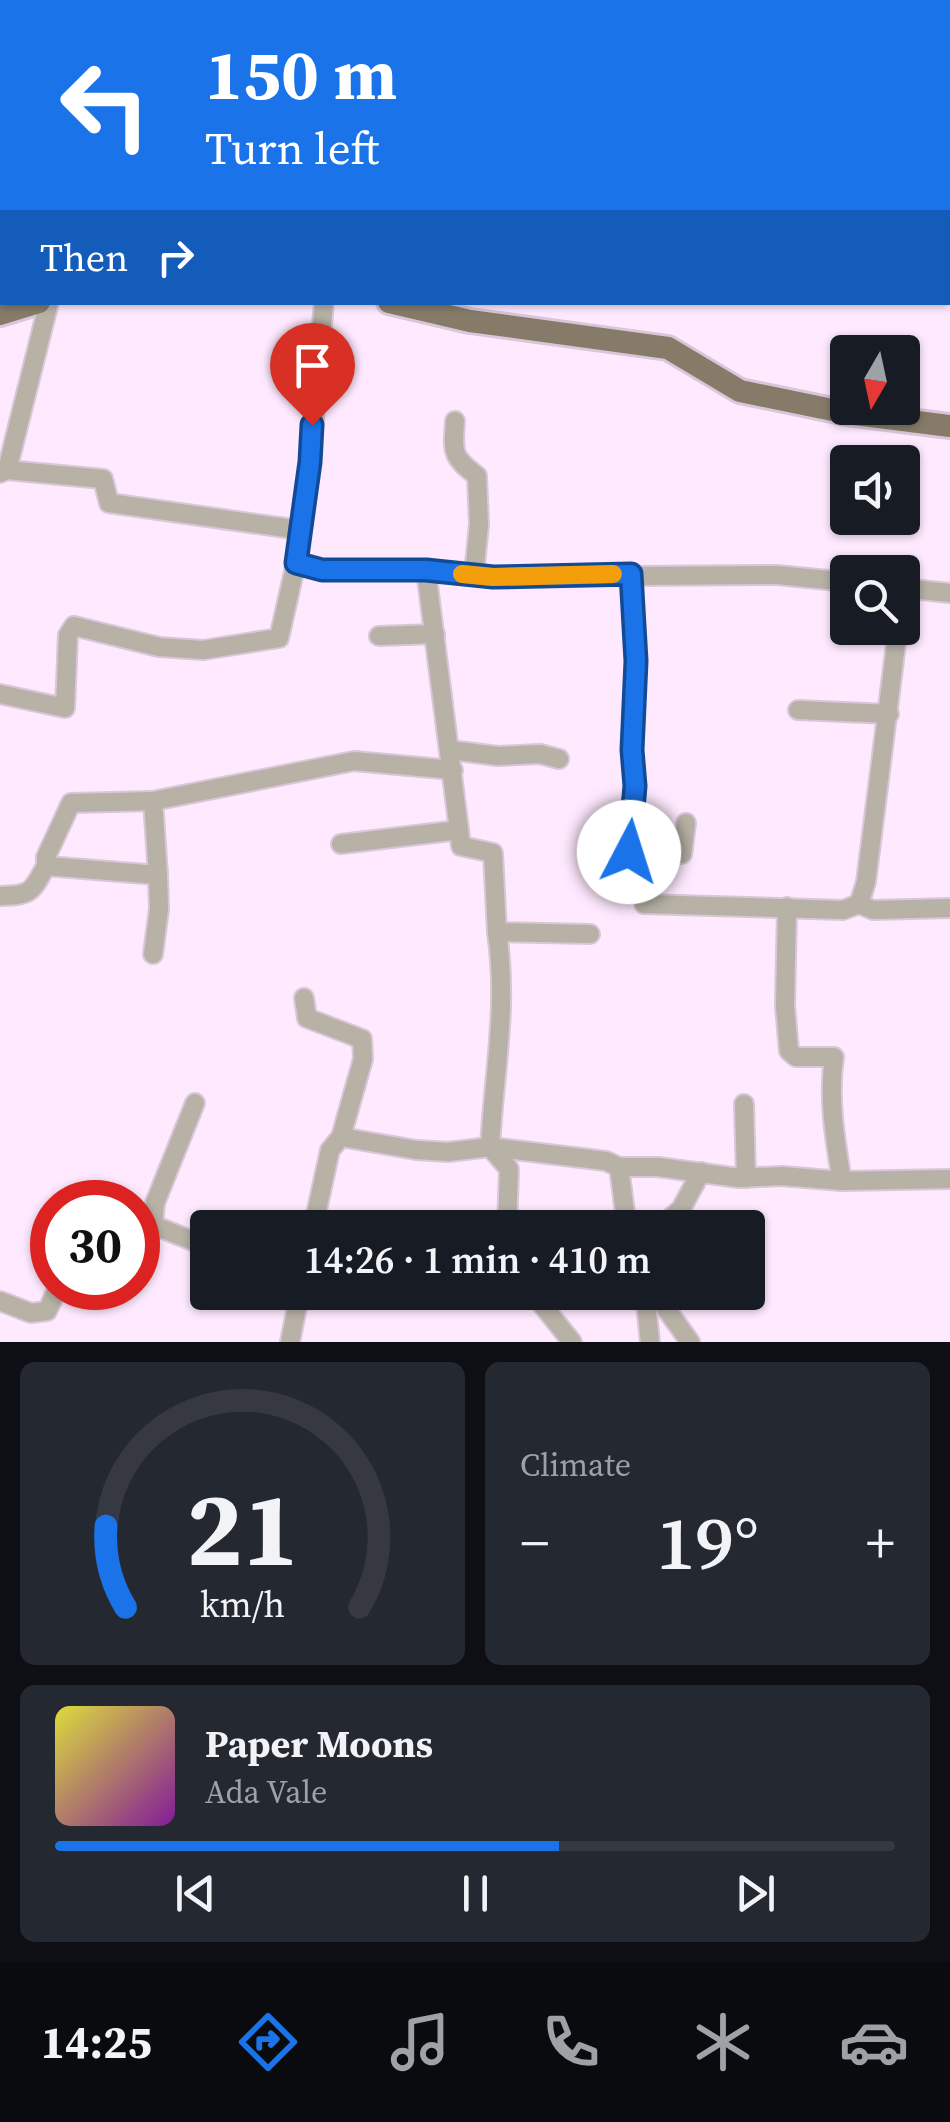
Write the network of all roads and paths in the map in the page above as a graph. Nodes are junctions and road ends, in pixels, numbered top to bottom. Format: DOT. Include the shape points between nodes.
graph roads {
  1 [pos="29,305"];
  2 [pos="48,305"];
  3 [pos="324,305"];
  4 [pos="425,307"];
  5 [pos="0,314"];
  6 [pos="455,421"];
  7 [pos="950,426"];
  8 [pos="4,471"];
  9 [pos="300,530"];
  10 [pos="296,563"];
  11 [pos="426,570"];
  12 [pos="631,574"];
  13 [pos="474,575"];
  14 [pos="830,580"];
  15 [pos="920,590"];
  16 [pos="950,592"];
  17 [pos="435,634"];
  18 [pos="379,636"];
  19 [pos="896,645"];
  20 [pos="0,694"];
  21 [pos="798,710"];
  22 [pos="889,714"];
  23 [pos="450,750"];
  24 [pos="559,760"];
  25 [pos="452,770"];
  26 [pos="154,801"];
  27 [pos="686,822"];
  28 [pos="459,830"];
  29 [pos="341,844"];
  30 [pos="46,866"];
  31 [pos="158,875"];
  32 [pos="0,896"];
  33 [pos="644,904"];
  34 [pos="860,904"];
  35 [pos="788,908"];
  36 [pos="950,908"];
  37 [pos="496,932"];
  38 [pos="590,934"];
  39 [pos="153,954"];
  40 [pos="304,998"];
  41 [pos="195,1102"];
  42 [pos="744,1104"];
  43 [pos="341,1137"];
  44 [pos="490,1147"];
  45 [pos="619,1167"];
  46 [pos="701,1172"];
  47 [pos="746,1178"];
  48 [pos="950,1180"];
  49 [pos="842,1181"];
  50 [pos="160,1193"];
  51 [pos="318,1210"];
  52 [pos="508,1210"];
  53 [pos="625,1210"];
  54 [pos="680,1210"];
  55 [pos="160,1228"];
  56 [pos="190,1240"];
  57 [pos="0,1301"];
  58 [pos="47,1310"];
  59 [pos="296,1310"];
  60 [pos="546,1310"];
  61 [pos="647,1310"];
  62 [pos="667,1310"];
  63 [pos="290,1342"];
  64 [pos="572,1342"];
  65 [pos="650,1342"];
  66 [pos="690,1342"];
  1 -- 5 [label="main road"];
  2 -- 8 [label="street"];
  3 -- 9 [label="street"];
  4 -- 7 [label="main road" via="470,321 668,348 740,392"];
  6 -- 13 [label="street" via="458,462 477,476"];
  8 -- 9 [label="street" via="102,479 109,503"];
  9 -- 10 [label="street"];
  10 -- 11 [label="street" via="322,570"];
  10 -- 20 [label="street" via="279,638 202,650 74,626 65,708"];
  11 -- 13 [label="street"];
  11 -- 17 [label="street"];
  12 -- 13 [label="street"];
  12 -- 14 [label="street"];
  12 -- 27 [label="street" via="636,661 629,852 682,854"];
  15 -- 16 [label="street"];
  17 -- 18 [label="street"];
  17 -- 23 [label="street"];
  19 -- 22 [label="street"];
  21 -- 22 [label="street"];
  22 -- 34 [label="street"];
  23 -- 24 [label="street"];
  23 -- 25 [label="street"];
  25 -- 26 [label="street" via="354,761"];
  25 -- 28 [label="street"];
  26 -- 30 [label="street" via="71,803"];
  26 -- 31 [label="street"];
  28 -- 29 [label="street"];
  28 -- 37 [label="street" via="461,846 493,853"];
  30 -- 31 [label="street"];
  30 -- 32 [label="street" via="36,889"];
  31 -- 39 [label="street"];
  33 -- 35 [label="street"];
  34 -- 35 [label="street" via="844,910"];
  34 -- 36 [label="street" via="873,910"];
  35 -- 49 [label="street" via="789,1051 796,1057 834,1057 834,1135"];
  37 -- 38 [label="street"];
  37 -- 44 [label="street" via="502,1033"];
  40 -- 43 [label="street" via="308,1018 362,1039 363,1060"];
  41 -- 50 [label="street"];
  42 -- 47 [label="street"];
  43 -- 44 [label="street" via="416,1150"];
  43 -- 51 [label="street" via="330,1150"];
  44 -- 45 [label="street"];
  44 -- 52 [label="street" via="509,1169"];
  45 -- 46 [label="street"];
  45 -- 53 [label="street"];
  46 -- 47 [label="street"];
  46 -- 54 [label="street"];
  47 -- 49 [label="street"];
  48 -- 49 [label="street"];
  55 -- 56 [label="street"];
  57 -- 58 [label="street" via="31,1312"];
  59 -- 63 [label="street"];
  60 -- 64 [label="street"];
  61 -- 65 [label="street"];
  62 -- 66 [label="street"];
}
